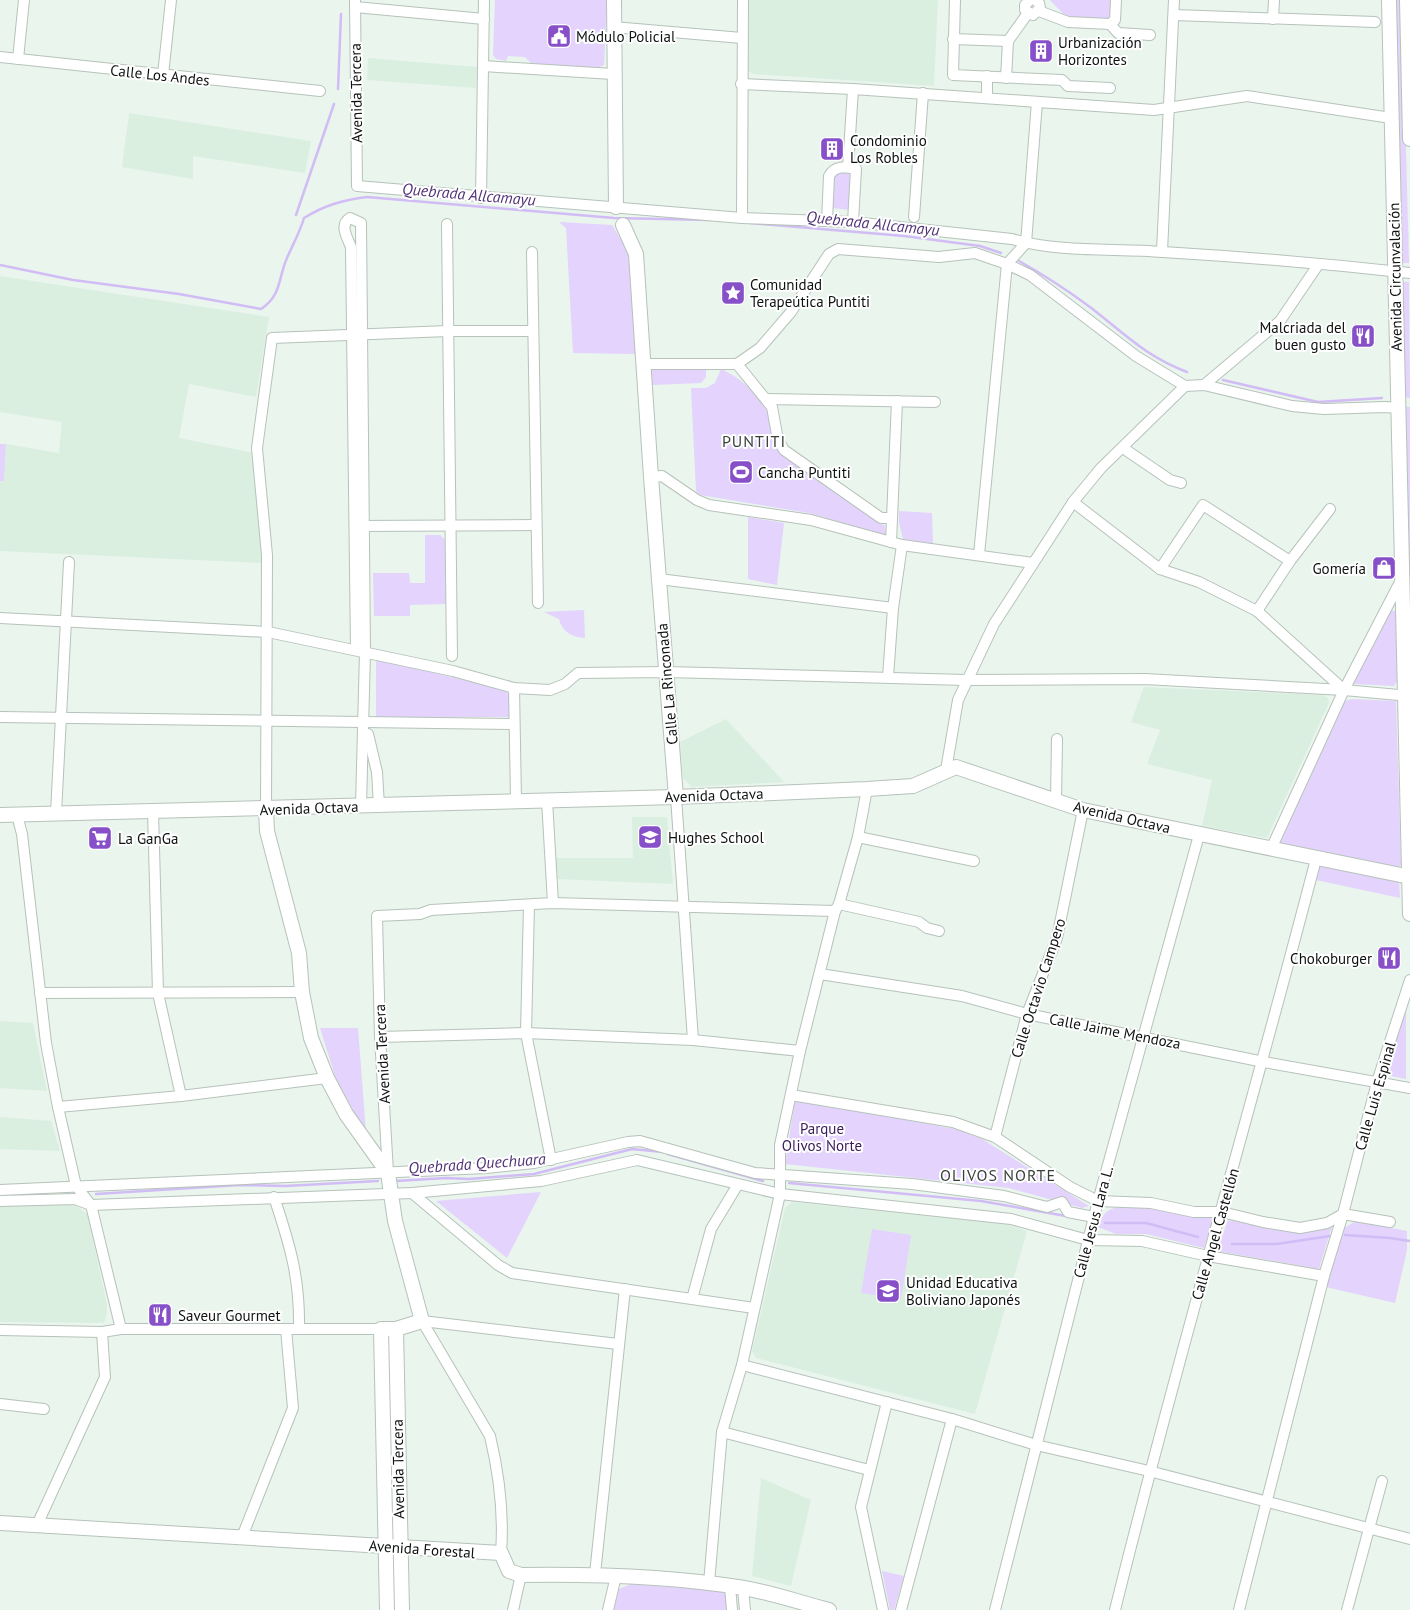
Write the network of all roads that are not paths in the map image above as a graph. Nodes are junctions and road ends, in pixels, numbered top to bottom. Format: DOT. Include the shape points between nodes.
graph roads {
  1 [pos="24,0"];
  2 [pos="171,0"];
  3 [pos="484,0"];
  4 [pos="614,0"];
  5 [pos="743,0"];
  6 [pos="954,0"];
  7 [pos="1116,0"];
  8 [pos="1174,0"];
  9 [pos="1274,0"];
  10 [pos="1389,0"];
  11 [pos="1407,0"];
  12 [pos="1029,1"];
  13 [pos="355,3"];
  14 [pos="1039,11"];
  15 [pos="1028,14"];
  16 [pos="1174,15"];
  17 [pos="1273,18"];
  18 [pos="484,19"];
  19 [pos="1375,22"];
  20 [pos="1110,24"];
  21 [pos="614,27"];
  22 [pos="1150,34"];
  23 [pos="742,38"];
  24 [pos="953,39"];
  25 [pos="1008,41"];
  26 [pos="0,57"];
  27 [pos="18,59"];
  28 [pos="483,66"];
  29 [pos="613,74"];
  30 [pos="163,75"];
  31 [pos="987,76"];
  32 [pos="1006,78"];
  33 [pos="741,84"];
  34 [pos="1110,88"];
  35 [pos="853,89"];
  36 [pos="320,91"];
  37 [pos="923,94"];
  38 [pos="987,98"];
  39 [pos="1037,102"];
  40 [pos="1170,108"];
  41 [pos="1391,118"];
  42 [pos="1410,138"];
  43 [pos="848,167"];
  44 [pos="481,198"];
  45 [pos="619,215"];
  46 [pos="914,217"];
  47 [pos="742,218"];
  48 [pos="827,221"];
  49 [pos="853,222"];
  50 [pos="447,224"];
  51 [pos="1026,243"];
  52 [pos="532,252"];
  53 [pos="1162,252"];
  54 [pos="1006,264"];
  55 [pos="1318,265"];
  56 [pos="1394,272"];
  57 [pos="1410,273"];
  58 [pos="448,331"];
  59 [pos="533,332"];
  60 [pos="357,334"];
  61 [pos="644,364"];
  62 [pos="738,364"];
  63 [pos="1204,385"];
  64 [pos="1185,386"];
  65 [pos="766,399"];
  66 [pos="897,401"];
  67 [pos="935,402"];
  68 [pos="1398,408"];
  69 [pos="1123,448"];
  70 [pos="650,477"];
  71 [pos="1181,483"];
  72 [pos="1073,502"];
  73 [pos="1330,509"];
  74 [pos="891,518"];
  75 [pos="536,525"];
  76 [pos="359,526"];
  77 [pos="451,527"];
  78 [pos="891,542"];
  79 [pos="902,545"];
  80 [pos="979,555"];
  81 [pos="1290,561"];
  82 [pos="69,562"];
  83 [pos="1033,562"];
  84 [pos="1160,569"];
  85 [pos="658,579"];
  86 [pos="1402,579"];
  87 [pos="538,603"];
  88 [pos="893,608"];
  89 [pos="1257,611"];
  90 [pos="0,618"];
  91 [pos="65,621"];
  92 [pos="268,632"];
  93 [pos="361,651"];
  94 [pos="452,656"];
  95 [pos="667,672"];
  96 [pos="888,677"];
  97 [pos="966,680"];
  98 [pos="514,688"];
  99 [pos="1344,690"];
  100 [pos="1407,696"];
  101 [pos="0,717"];
  102 [pos="61,718"];
  103 [pos="267,719"];
  104 [pos="364,721"];
  105 [pos="514,724"];
  106 [pos="1058,739"];
  107 [pos="946,770"];
  108 [pos="867,789"];
  109 [pos="676,797"];
  110 [pos="516,800"];
  111 [pos="547,800"];
  112 [pos="1056,801"];
  113 [pos="361,806"];
  114 [pos="379,806"];
  115 [pos="266,809"];
  116 [pos="154,810"];
  117 [pos="1083,810"];
  118 [pos="56,813"];
  119 [pos="0,815"];
  120 [pos="17,815"];
  121 [pos="1199,835"];
  122 [pos="858,837"];
  123 [pos="1271,849"];
  124 [pos="1316,859"];
  125 [pos="974,861"];
  126 [pos="1410,877"];
  127 [pos="553,903"];
  128 [pos="529,905"];
  129 [pos="683,907"];
  130 [pos="837,908"];
  131 [pos="1410,914"];
  132 [pos="940,932"];
  133 [pos="820,974"];
  134 [pos="1410,980"];
  135 [pos="302,992"];
  136 [pos="158,993"];
  137 [pos="40,994"];
  138 [pos="1027,1014"];
  139 [pos="526,1033"];
  140 [pos="380,1037"];
  141 [pos="1144,1037"];
  142 [pos="693,1040"];
  143 [pos="800,1050"];
  144 [pos="1264,1062"];
  145 [pos="327,1078"];
  146 [pos="1377,1082"];
  147 [pos="1410,1088"];
  148 [pos="791,1095"];
  149 [pos="181,1096"];
  150 [pos="58,1107"];
  151 [pos="995,1137"];
  152 [pos="551,1160"];
  153 [pos="388,1173"];
  154 [pos="778,1173"];
  155 [pos="76,1186"];
  156 [pos="737,1186"];
  157 [pos="0,1190"];
  158 [pos="390,1192"];
  159 [pos="412,1193"];
  160 [pos="780,1194"];
  161 [pos="274,1197"];
  162 [pos="0,1201"];
  163 [pos="1098,1201"];
  164 [pos="91,1205"];
  165 [pos="1222,1212"];
  166 [pos="1343,1214"];
  167 [pos="1094,1216"];
  168 [pos="1390,1222"];
  169 [pos="1088,1240"];
  170 [pos="1208,1256"];
  171 [pos="1324,1276"];
  172 [pos="625,1289"];
  173 [pos="692,1299"];
  174 [pos="754,1308"];
  175 [pos="422,1321"];
  176 [pos="121,1329"];
  177 [pos="286,1329"];
  178 [pos="299,1329"];
  179 [pos="381,1329"];
  180 [pos="396,1329"];
  181 [pos="0,1330"];
  182 [pos="102,1332"];
  183 [pos="618,1344"];
  184 [pos="742,1365"];
  185 [pos="887,1402"];
  186 [pos="0,1404"];
  187 [pos="44,1409"];
  188 [pos="952,1419"];
  189 [pos="722,1432"];
  190 [pos="1036,1445"];
  191 [pos="868,1470"];
  192 [pos="1149,1471"];
  193 [pos="1382,1482"];
  194 [pos="1267,1503"];
  195 [pos="0,1522"];
  196 [pos="37,1525"];
  197 [pos="1369,1529"];
  198 [pos="242,1538"];
  199 [pos="1410,1539"];
  200 [pos="393,1547"];
  201 [pos="501,1553"];
  202 [pos="595,1574"];
  203 [pos="521,1575"];
  204 [pos="616,1576"];
  205 [pos="709,1583"];
  206 [pos="737,1587"];
  207 [pos="387,1610"];
  208 [pos="402,1610"];
  209 [pos="513,1610"];
  210 [pos="608,1610"];
  211 [pos="732,1610"];
  212 [pos="745,1610"];
  213 [pos="829,1610"];
  214 [pos="883,1610"];
  215 [pos="901,1610"];
  216 [pos="995,1610"];
  217 [pos="1115,1610"];
  218 [pos="1239,1610"];
  219 [pos="1347,1610"];
  1 -- 27 [label="street"];
  2 -- 30 [label="street"];
  3 -- 18 [label="street"];
  4 -- 21 [label="street"];
  5 -- 23 [label="street"];
  6 -- 24 [label="street"];
  7 -- 20 [label="street" via="1115,20"];
  8 -- 16 [label="street"];
  9 -- 17 [label="street"];
  10 -- 41 [label="street, Avenida Circunvalación"];
  11 -- 42 [label="street"];
  12 -- 14 [label="street" via="1040,6"];
  12 -- 15 [label="street" via="1025,7"];
  13 -- 18 [label="street"];
  13 -- 44 [label="street, Avenida Tercera" via="357,186"];
  14 -- 15 [label="street"];
  14 -- 20 [label="street" via="1068,22"];
  15 -- 25 [label="street"];
  16 -- 17 [label="street"];
  16 -- 40 [label="street"];
  17 -- 19 [label="street"];
  18 -- 28 [label="street"];
  20 -- 22 [label="street" via="1118,33"];
  21 -- 23 [label="street"];
  21 -- 29 [label="street"];
  23 -- 33 [label="street"];
  24 -- 25 [label="street"];
  24 -- 31 [label="street" via="953,75"];
  25 -- 32 [label="street"];
  26 -- 27 [label="street, Calle Los Andes"];
  27 -- 30 [label="street, Calle Los Andes"];
  28 -- 29 [label="street"];
  28 -- 44 [label="street"];
  29 -- 45 [label="street"];
  30 -- 36 [label="street, Calle Los Andes"];
  31 -- 32 [label="street"];
  31 -- 38 [label="street"];
  32 -- 34 [label="street" via="1062,80 1068,86"];
  33 -- 35 [label="street"];
  33 -- 47 [label="street"];
  35 -- 37 [label="street"];
  35 -- 43 [label="street"];
  37 -- 38 [label="street"];
  37 -- 46 [label="street"];
  38 -- 39 [label="street"];
  39 -- 40 [label="street" via="1154,110"];
  39 -- 51 [label="street"];
  40 -- 41 [label="street" via="1247,96"];
  40 -- 53 [label="street"];
  41 -- 56 [label="street, Avenida Circunvalación"];
  43 -- 48 [label="street" via="836,168 829,176"];
  43 -- 49 [label="street" via="856,169"];
  44 -- 45 [label="street"];
  45 -- 47 [label="street"];
  45 -- 61 [label="street, Calle La Rinconada" via="636,254"];
  47 -- 48 [label="street"];
  48 -- 49 [label="street"];
  49 -- 51 [label="street"];
  50 -- 58 [label="street"];
  51 -- 53 [label="street"];
  51 -- 54 [label="street"];
  52 -- 59 [label="street"];
  53 -- 55 [label="street"];
  54 -- 62 [label="street" via="975,253 939,257 838,249 828,254 791,312 760,348"];
  54 -- 64 [label="street" via="1030,275 1136,356"];
  54 -- 80 [label="street"];
  55 -- 56 [label="street"];
  55 -- 63 [label="street" via="1280,320"];
  56 -- 57 [label="street"];
  56 -- 68 [label="street, Avenida Circunvalación"];
  58 -- 59 [label="street"];
  58 -- 60 [label="street"];
  58 -- 77 [label="street"];
  59 -- 75 [label="street"];
  60 -- 60 [label="street" via="361,223 350,218 343,227 351,247"];
  60 -- 76 [label="street"];
  60 -- 92 [label="street" via="272,338 257,448 267,555"];
  61 -- 62 [label="street"];
  61 -- 70 [label="street, Calle La Rinconada"];
  62 -- 65 [label="street"];
  63 -- 64 [label="street"];
  63 -- 68 [label="street" via="1324,409"];
  64 -- 69 [label="street"];
  65 -- 66 [label="street"];
  65 -- 74 [label="street" via="772,407 778,440 784,450 881,518"];
  66 -- 67 [label="street"];
  66 -- 74 [label="street"];
  68 -- 86 [label="street, Avenida Circunvalación"];
  69 -- 71 [label="street" via="1170,480"];
  69 -- 72 [label="street" via="1101,468"];
  70 -- 78 [label="street" via="662,476 709,505 811,520"];
  70 -- 85 [label="street, Calle La Rinconada"];
  72 -- 83 [label="street"];
  72 -- 84 [label="street"];
  73 -- 81 [label="street"];
  74 -- 78 [label="street"];
  75 -- 77 [label="street"];
  75 -- 87 [label="street"];
  76 -- 77 [label="street"];
  76 -- 93 [label="street"];
  77 -- 94 [label="street"];
  78 -- 79 [label="street"];
  79 -- 80 [label="street"];
  79 -- 88 [label="street"];
  80 -- 83 [label="street"];
  81 -- 84 [label="street" via="1203,504"];
  81 -- 89 [label="street"];
  82 -- 91 [label="street"];
  83 -- 97 [label="street" via="994,624"];
  84 -- 89 [label="street" via="1199,582"];
  85 -- 88 [label="street"];
  85 -- 95 [label="street, Calle La Rinconada"];
  86 -- 99 [label="street"];
  86 -- 100 [label="street, Avenida Circunvalación"];
  88 -- 96 [label="street"];
  89 -- 99 [label="street"];
  90 -- 91 [label="street"];
  91 -- 92 [label="street"];
  91 -- 102 [label="street"];
  92 -- 93 [label="street"];
  92 -- 103 [label="street"];
  93 -- 98 [label="street"];
  93 -- 104 [label="street"];
  95 -- 96 [label="street"];
  95 -- 98 [label="street" via="578,673 550,690"];
  95 -- 109 [label="street, Calle La Rinconada"];
  96 -- 97 [label="street"];
  97 -- 99 [label="street" via="1146,679"];
  97 -- 107 [label="street" via="958,700"];
  98 -- 105 [label="street"];
  99 -- 100 [label="street"];
  99 -- 123 [label="street"];
  100 -- 126 [label="street, Avenida Circunvalación"];
  101 -- 102 [label="street"];
  102 -- 103 [label="street"];
  102 -- 118 [label="street"];
  103 -- 104 [label="street"];
  103 -- 115 [label="street"];
  104 -- 105 [label="street"];
  104 -- 113 [label="street"];
  104 -- 114 [label="street" via="377,772"];
  105 -- 110 [label="street"];
  106 -- 112 [label="street"];
  107 -- 108 [label="street, Avenida Octava" via="922,784"];
  107 -- 112 [label="street, Avenida Octava" via="956,767 968,770"];
  108 -- 109 [label="street, Avenida Octava"];
  108 -- 122 [label="street"];
  109 -- 111 [label="street, Avenida Octava"];
  109 -- 129 [label="street, Calle La Rinconada"];
  110 -- 111 [label="street, Avenida Octava"];
  110 -- 114 [label="street, Avenida Octava"];
  111 -- 127 [label="street"];
  112 -- 117 [label="street, Avenida Octava"];
  113 -- 114 [label="street, Avenida Octava"];
  113 -- 115 [label="street, Avenida Octava"];
  115 -- 116 [label="street, Avenida Octava"];
  115 -- 135 [label="street" via="266,831 299,953"];
  116 -- 118 [label="street, Avenida Octava"];
  116 -- 136 [label="street"];
  117 -- 121 [label="street, Avenida Octava"];
  117 -- 138 [label="street, Calle Octavio Campero" via="1057,938"];
  118 -- 120 [label="street, Avenida Octava"];
  119 -- 120 [label="street, Avenida Octava"];
  120 -- 137 [label="street" via="22,834"];
  121 -- 123 [label="street, Avenida Octava"];
  121 -- 141 [label="street, Calle Jesus Lara L."];
  122 -- 125 [label="street"];
  122 -- 130 [label="street"];
  123 -- 124 [label="street, Avenida Octava"];
  124 -- 126 [label="street, Avenida Octava"];
  124 -- 144 [label="street, Calle Angel Castellón"];
  126 -- 131 [label="street, Avenida Circunvalación"];
  127 -- 128 [label="street"];
  127 -- 129 [label="street"];
  128 -- 139 [label="street"];
  128 -- 140 [label="street, Avenida Tercera" via="377,916"];
  129 -- 130 [label="street"];
  129 -- 142 [label="street, Calle La Rinconada"];
  130 -- 132 [label="street" via="919,922"];
  130 -- 133 [label="street"];
  133 -- 138 [label="street, Calle Jaime Mendoza" via="962,996"];
  133 -- 143 [label="street"];
  134 -- 146 [label="street, Calle Luis Espinal"];
  135 -- 136 [label="street"];
  135 -- 145 [label="street" via="311,1038"];
  136 -- 137 [label="street"];
  136 -- 149 [label="street"];
  137 -- 150 [label="street"];
  138 -- 141 [label="street, Calle Jaime Mendoza"];
  138 -- 151 [label="street, Calle Octavio Campero"];
  139 -- 140 [label="street"];
  139 -- 142 [label="street"];
  139 -- 152 [label="street"];
  140 -- 153 [label="street, Avenida Tercera"];
  141 -- 144 [label="street, Calle Jaime Mendoza"];
  141 -- 163 [label="street, Calle Jesus Lara L."];
  142 -- 143 [label="street"];
  143 -- 148 [label="street"];
  144 -- 146 [label="street, Calle Jaime Mendoza"];
  144 -- 165 [label="street, Calle Angel Castellón"];
  145 -- 149 [label="street"];
  145 -- 153 [label="street" via="346,1114"];
  146 -- 147 [label="street, Calle Jaime Mendoza"];
  146 -- 166 [label="street, Calle Luis Espinal"];
  148 -- 151 [label="street" via="952,1122"];
  148 -- 154 [label="street" via="780,1145"];
  149 -- 150 [label="street"];
  150 -- 155 [label="street"];
  151 -- 163 [label="street" via="1070,1187"];
  152 -- 153 [label="street" via="486,1168"];
  152 -- 154 [label="street" via="640,1142 755,1172"];
  153 -- 155 [label="street"];
  153 -- 158 [label="street, Avenida Tercera"];
  154 -- 160 [label="street"];
  154 -- 167 [label="street" via="912,1184 1004,1196 1047,1207 1062,1202 1068,1212"];
  155 -- 157 [label="street"];
  155 -- 164 [label="street"];
  156 -- 159 [label="street" via="637,1160 541,1181"];
  156 -- 160 [label="street"];
  156 -- 173 [label="street" via="711,1229"];
  158 -- 159 [label="street"];
  158 -- 161 [label="street"];
  158 -- 175 [label="street, Avenida Tercera"];
  159 -- 172 [label="street" via="512,1273"];
  160 -- 169 [label="street" via="1011,1219"];
  160 -- 174 [label="street"];
  161 -- 164 [label="street"];
  161 -- 178 [label="street" via="292,1249 299,1300"];
  162 -- 164 [label="street" via="76,1199"];
  163 -- 165 [label="street" via="1151,1203 1194,1212"];
  163 -- 167 [label="street, Calle Jesus Lara L."];
  164 -- 176 [label="street"];
  165 -- 166 [label="street" via="1300,1228 1327,1223"];
  165 -- 170 [label="street, Calle Angel Castellón"];
  166 -- 168 [label="street"];
  166 -- 171 [label="street, Calle Luis Espinal"];
  167 -- 169 [label="street, Calle Jesus Lara L."];
  169 -- 170 [label="street" via="1142,1241"];
  169 -- 190 [label="street, Calle Jesus Lara L."];
  170 -- 171 [label="street"];
  170 -- 192 [label="street, Calle Angel Castellón"];
  171 -- 194 [label="street, Calle Luis Espinal"];
  172 -- 173 [label="street"];
  172 -- 183 [label="street"];
  173 -- 174 [label="street"];
  174 -- 184 [label="street"];
  175 -- 180 [label="street"];
  175 -- 183 [label="street"];
  175 -- 201 [label="street" via="490,1436 503,1525"];
  176 -- 177 [label="street"];
  176 -- 182 [label="street"];
  177 -- 178 [label="street"];
  177 -- 198 [label="street" via="294,1408"];
  178 -- 179 [label="street"];
  179 -- 180 [label="street"];
  179 -- 200 [label="street, Avenida Tercera"];
  180 -- 200 [label="street, Avenida Tercera"];
  181 -- 182 [label="street"];
  182 -- 196 [label="street" via="106,1377"];
  183 -- 202 [label="street"];
  184 -- 185 [label="street"];
  184 -- 189 [label="street"];
  185 -- 188 [label="street"];
  185 -- 191 [label="street"];
  186 -- 187 [label="street"];
  188 -- 190 [label="street"];
  188 -- 215 [label="street"];
  189 -- 191 [label="street"];
  189 -- 205 [label="street"];
  190 -- 192 [label="street"];
  190 -- 216 [label="street, Calle Jesus Lara L."];
  191 -- 214 [label="street" via="861,1507"];
  192 -- 194 [label="street"];
  192 -- 217 [label="street, Calle Angel Castellón"];
  193 -- 197 [label="street"];
  194 -- 197 [label="street"];
  194 -- 218 [label="street, Calle Luis Espinal"];
  195 -- 196 [label="street, Avenida Forestal"];
  196 -- 198 [label="street, Avenida Forestal"];
  197 -- 199 [label="street"];
  197 -- 219 [label="street"];
  198 -- 200 [label="street, Avenida Forestal"];
  200 -- 201 [label="street, Avenida Forestal"];
  200 -- 207 [label="street, Avenida Tercera"];
  200 -- 208 [label="street, Avenida Tercera"];
  201 -- 203 [label="street" via="509,1571"];
  202 -- 203 [label="street"];
  202 -- 204 [label="street"];
  203 -- 209 [label="street"];
  204 -- 205 [label="street"];
  204 -- 210 [label="street"];
  205 -- 206 [label="street"];
  206 -- 211 [label="street"];
  206 -- 212 [label="street"];
  206 -- 213 [label="street"];
}
